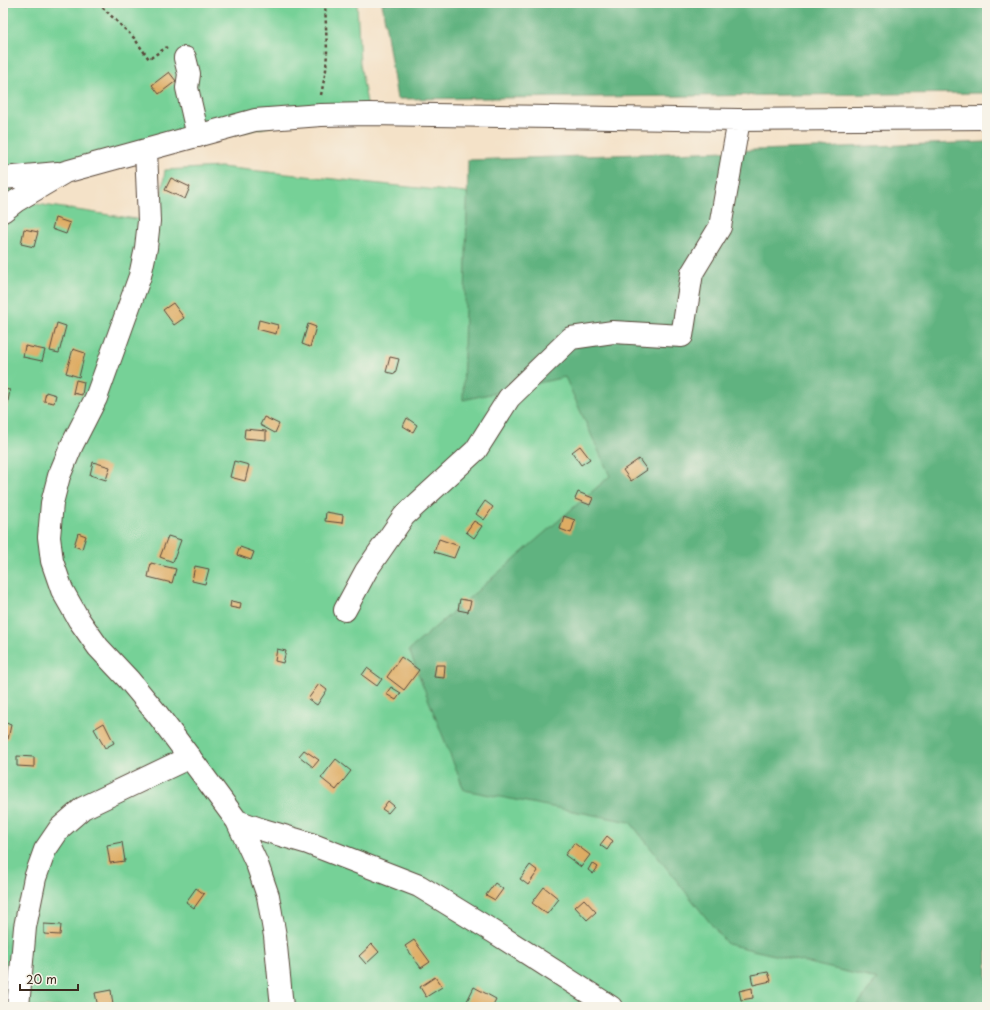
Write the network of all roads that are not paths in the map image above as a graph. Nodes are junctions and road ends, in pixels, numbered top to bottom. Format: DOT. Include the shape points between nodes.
graph roads {
  1 [pos="185,58"];
  2 [pos="987,118"];
  3 [pos="739,120"];
  4 [pos="198,136"];
  5 [pos="146,150"];
  6 [pos="65,172"];
  7 [pos="3,178"];
  8 [pos="10,206"];
  9 [pos="345,610"];
  10 [pos="190,757"];
  11 [pos="237,822"];
  12 [pos="18,1007"];
  13 [pos="282,1007"];
  14 [pos="612,1007"];
  1 -- 4 [label="street" via="189,74 187,88"];
  2 -- 3 [label="street"];
  3 -- 4 [label="street" via="322,115 255,120"];
  3 -- 9 [label="street" via="720,227 692,273 682,336 613,332 571,338 509,398 476,450 404,516 366,571"];
  4 -- 5 [label="street"];
  5 -- 6 [label="street"];
  5 -- 10 [label="street" via="149,221 140,276 96,398 59,476 52,503 49,537 52,561 62,590 79,620 98,647 129,680"];
  6 -- 7 [label="street"];
  6 -- 8 [label="street"];
  10 -- 11 [label="street"];
  10 -- 12 [label="street" via="82,808 56,833 45,850 35,878 25,927"];
  11 -- 13 [label="street" via="257,864 268,896"];
  11 -- 14 [label="street" via="308,843 419,886"];
}
